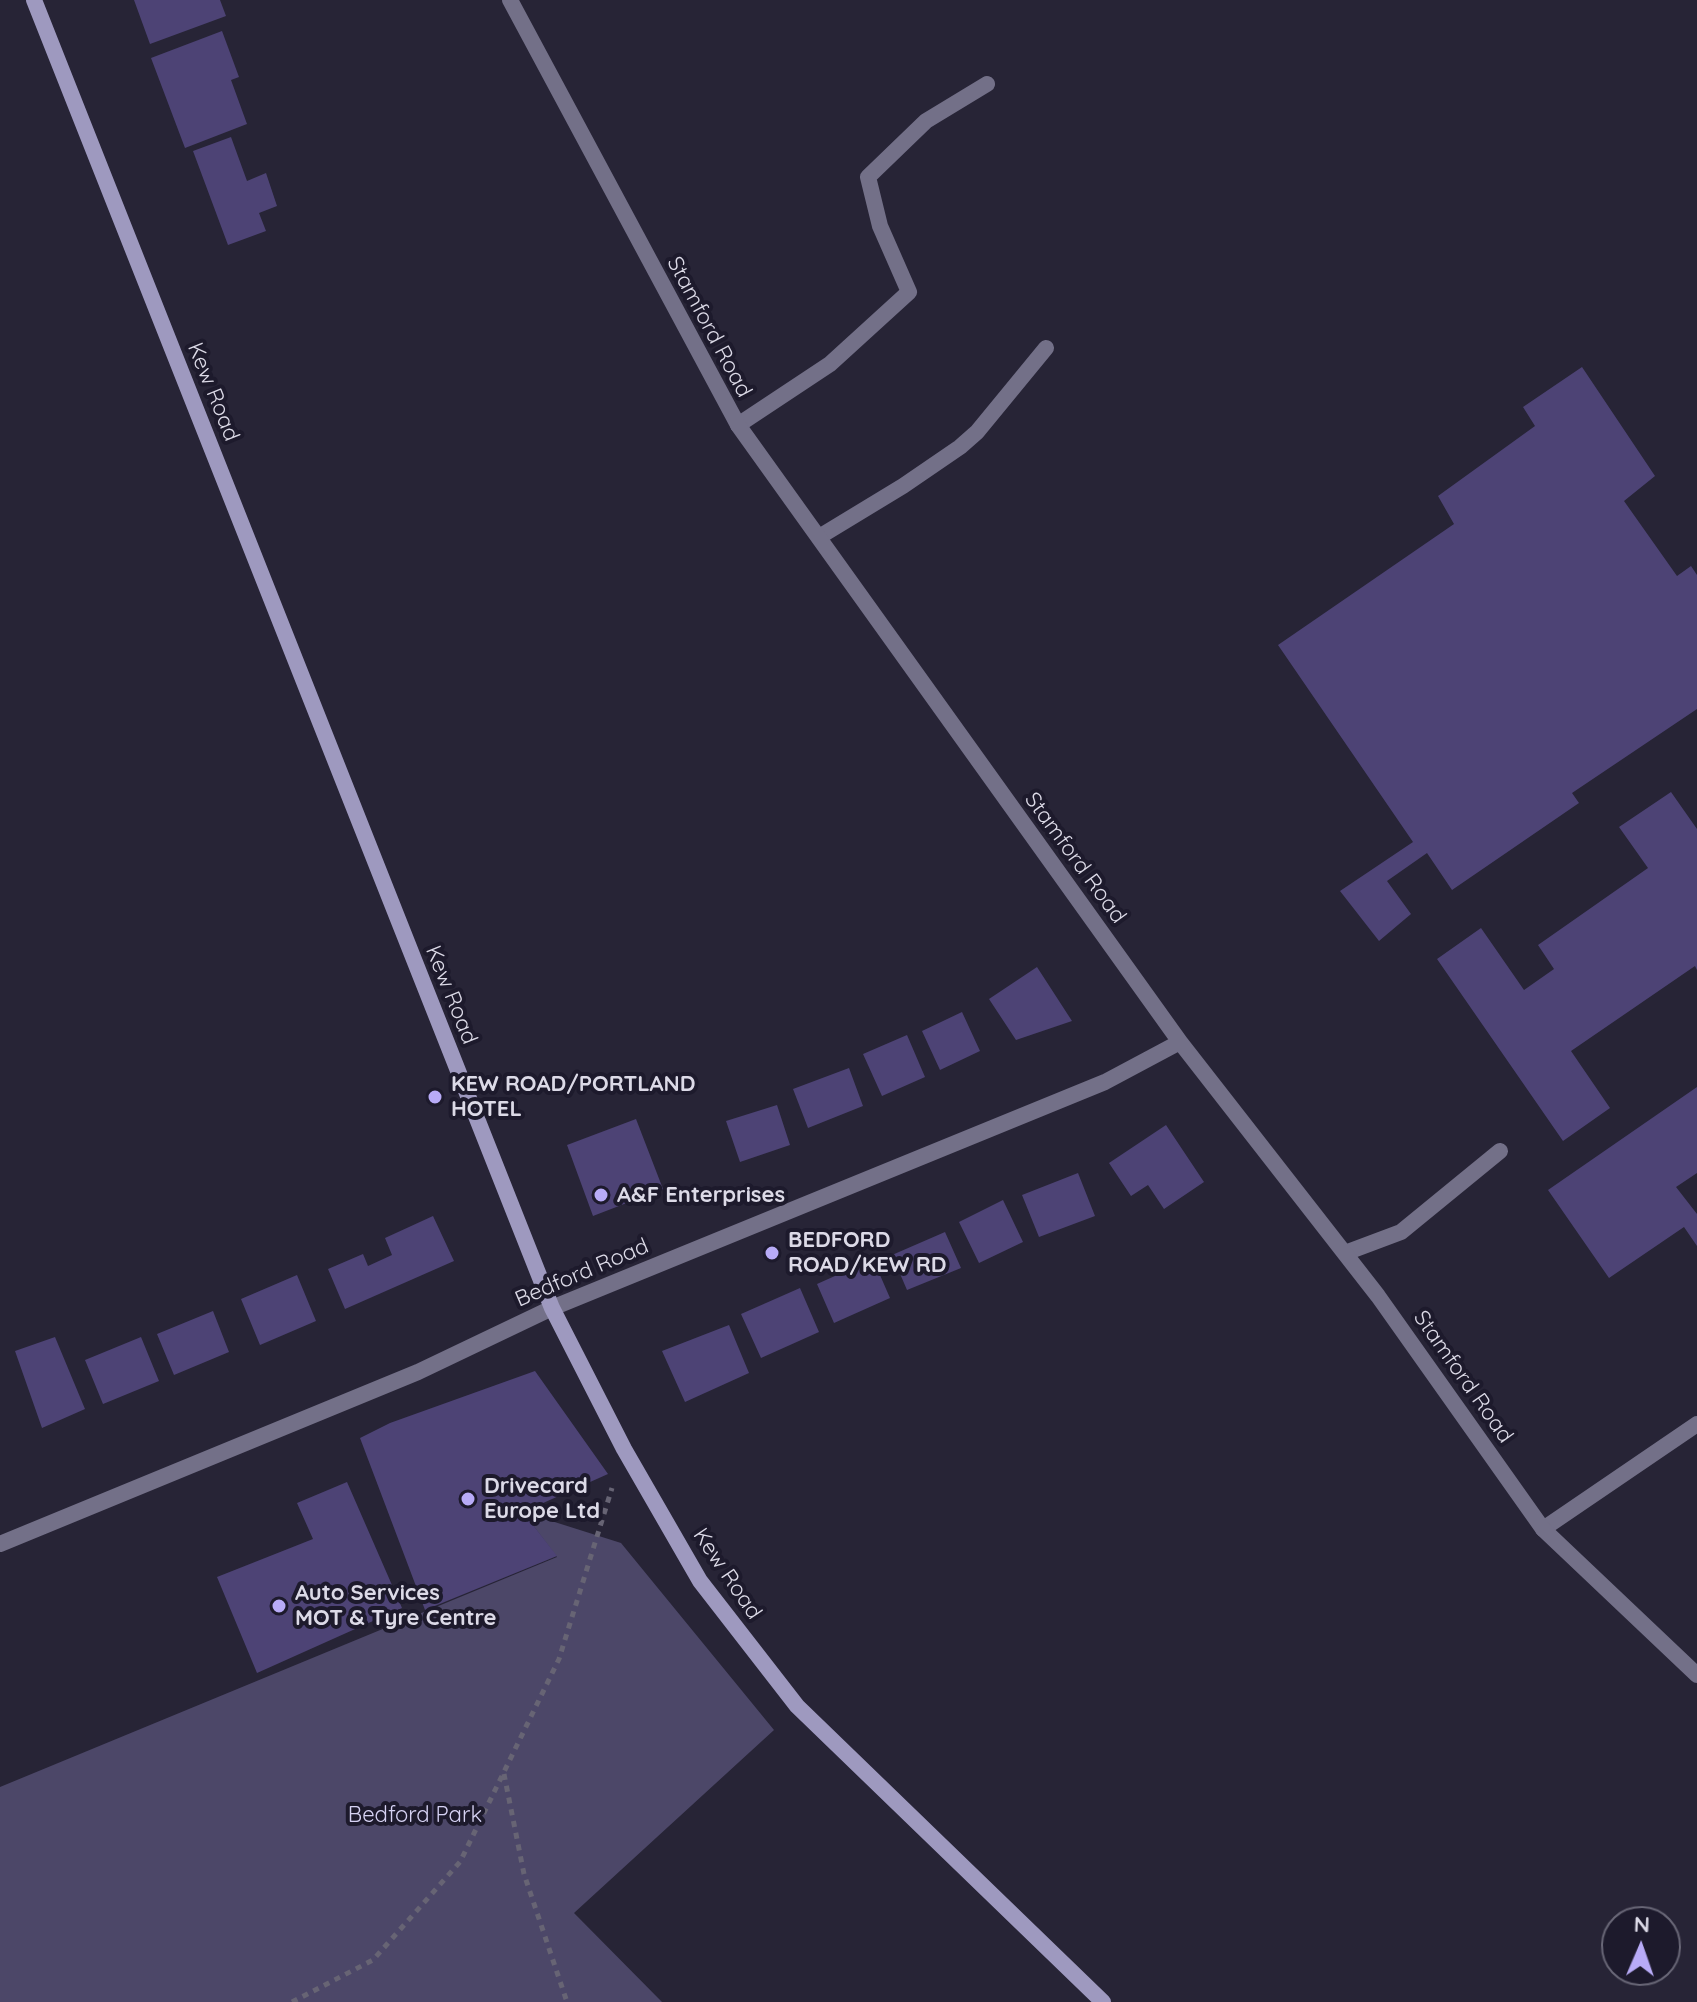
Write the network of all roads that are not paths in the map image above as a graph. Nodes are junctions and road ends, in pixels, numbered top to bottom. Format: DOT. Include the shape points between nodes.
graph roads {
  1 [pos="34,0"];
  2 [pos="510,0"];
  3 [pos="987,84"];
  4 [pos="1046,348"];
  5 [pos="738,425"];
  6 [pos="819,537"];
  7 [pos="1180,1042"];
  8 [pos="1500,1151"];
  9 [pos="1345,1253"];
  10 [pos="552,1308"];
  11 [pos="1697,1424"];
  12 [pos="1543,1529"];
  13 [pos="1,1542"];
  14 [pos="1697,1675"];
  15 [pos="1103,2002"];
  1 -- 10 [label="main road, Kew Road"];
  2 -- 5 [label="street, Stamford Road"];
  3 -- 5 [label="street" via="926,121 868,177 880,226 909,292 830,364"];
  4 -- 6 [label="street" via="960,447"];
  5 -- 6 [label="street, Stamford Road"];
  6 -- 7 [label="street, Stamford Road"];
  7 -- 9 [label="street, Stamford Road"];
  7 -- 10 [label="street, Bedford Road" via="1105,1082"];
  8 -- 9 [label="street" via="1401,1232"];
  9 -- 12 [label="street, Stamford Road"];
  10 -- 13 [label="street, Bedford Road" via="418,1372"];
  10 -- 15 [label="main road, Kew Road" via="700,1581 797,1706"];
  11 -- 12 [label="street"];
  12 -- 14 [label="street, Stamford Road"];
}
